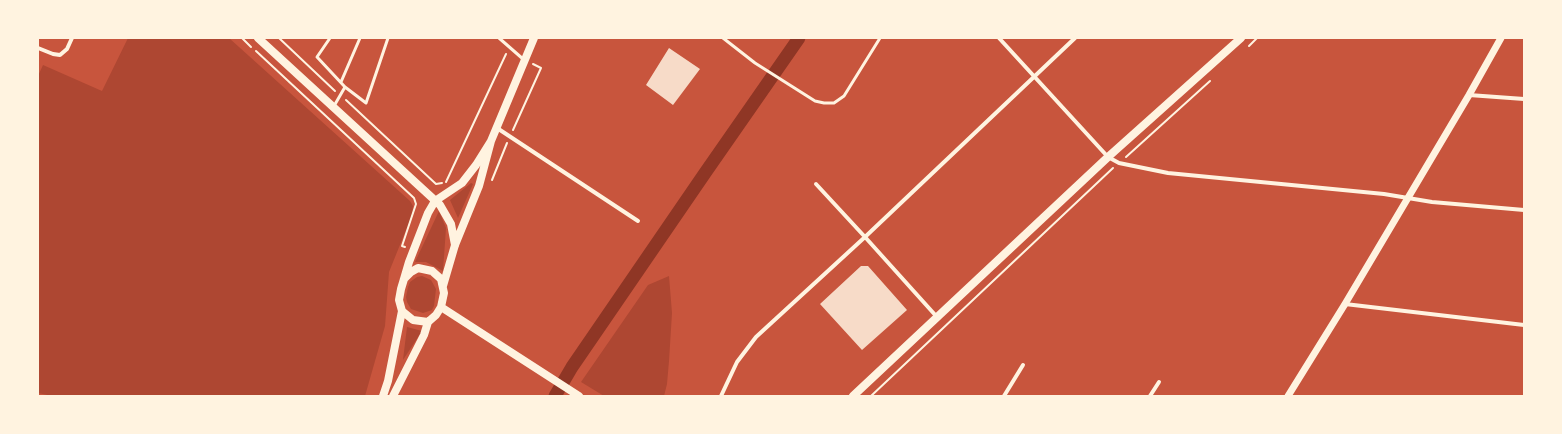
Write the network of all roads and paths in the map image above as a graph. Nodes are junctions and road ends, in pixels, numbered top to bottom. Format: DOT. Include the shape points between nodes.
graph roads {
  1 [pos="72,38"];
  2 [pos="242,38"];
  3 [pos="258,38"];
  4 [pos="279,38"];
  5 [pos="330,38"];
  6 [pos="360,38"];
  7 [pos="388,38"];
  8 [pos="499,38"];
  9 [pos="534,38"];
  10 [pos="723,38"];
  11 [pos="880,38"];
  12 [pos="999,38"];
  13 [pos="1075,38"];
  14 [pos="1241,38"];
  15 [pos="1257,38"];
  16 [pos="1501,38"];
  17 [pos="509,47"];
  18 [pos="38,48"];
  19 [pos="1246,48"];
  20 [pos="524,60"];
  21 [pos="1034,76"];
  22 [pos="1211,80"];
  23 [pos="341,82"];
  24 [pos="345,87"];
  25 [pos="1469,95"];
  26 [pos="341,96"];
  27 [pos="1524,99"];
  28 [pos="333,108"];
  29 [pos="496,128"];
  30 [pos="510,137"];
  31 [pos="491,141"];
  32 [pos="1108,157"];
  33 [pos="1119,163"];
  34 [pos="492,181"];
  35 [pos="816,184"];
  36 [pos="1408,198"];
  37 [pos="435,201"];
  38 [pos="1524,210"];
  39 [pos="638,221"];
  40 [pos="865,237"];
  41 [pos="455,245"];
  42 [pos="414,250"];
  43 [pos="404,279"];
  44 [pos="443,286"];
  45 [pos="1345,304"];
  46 [pos="441,307"];
  47 [pos="402,311"];
  48 [pos="937,317"];
  49 [pos="428,322"];
  50 [pos="1524,325"];
  51 [pos="1023,365"];
  52 [pos="1159,382"];
  53 [pos="576,394"];
  54 [pos="383,396"];
  55 [pos="393,396"];
  56 [pos="721,396"];
  57 [pos="853,396"];
  58 [pos="871,396"];
  59 [pos="1004,396"];
  60 [pos="1150,396"];
  61 [pos="1288,396"];
  1 -- 18 [label="street" via="67,49 60,54"];
  2 -- 42 [label="path" via="414,198 416,204 402,246"];
  3 -- 28 [label="main road"];
  4 -- 26 [label="path"];
  5 -- 23 [label="lane" via="317,57"];
  6 -- 23 [label="lane"];
  7 -- 24 [label="lane" via="366,103"];
  8 -- 17 [label="lane"];
  9 -- 20 [label="main road"];
  10 -- 11 [label="lane" via="755,63 792,86 819,102 830,103 844,96"];
  12 -- 21 [label="street"];
  13 -- 21 [label="street"];
  14 -- 32 [label="main road"];
  15 -- 19 [label="path"];
  16 -- 25 [label="street"];
  17 -- 20 [label="lane"];
  17 -- 26 [label="path" via="445,183 436,184"];
  20 -- 29 [label="main road"];
  20 -- 30 [label="path" via="541,68"];
  21 -- 32 [label="street"];
  21 -- 40 [label="street"];
  22 -- 33 [label="path"];
  23 -- 24 [label="lane"];
  24 -- 26 [label="lane"];
  25 -- 27 [label="street"];
  25 -- 36 [label="street"];
  26 -- 28 [label="lane"];
  28 -- 37 [label="main road"];
  29 -- 30 [label="street"];
  29 -- 31 [label="main road"];
  30 -- 34 [label="path"];
  30 -- 39 [label="street"];
  31 -- 37 [label="main road" via="462,183"];
  31 -- 41 [label="main road" via="479,186"];
  32 -- 33 [label="street"];
  32 -- 48 [label="main road"];
  33 -- 36 [label="street" via="1168,173"];
  33 -- 58 [label="path"];
  35 -- 40 [label="street"];
  36 -- 38 [label="street"];
  36 -- 45 [label="street"];
  37 -- 41 [label="main road" via="444,210 451,224"];
  37 -- 42 [label="main road"];
  40 -- 48 [label="street"];
  40 -- 56 [label="street" via="756,337 737,362"];
  41 -- 44 [label="main road"];
  42 -- 43 [label="main road"];
  43 -- 44 [label="main road" via="418,268 426,269 437,275"];
  43 -- 47 [label="main road" via="399,300"];
  44 -- 46 [label="main road"];
  45 -- 50 [label="street"];
  45 -- 61 [label="street"];
  46 -- 49 [label="main road"];
  46 -- 53 [label="main road"];
  47 -- 49 [label="main road" via="413,320"];
  47 -- 54 [label="main road"];
  48 -- 57 [label="main road"];
  49 -- 55 [label="main road"];
  51 -- 59 [label="street"];
  52 -- 60 [label="street"];
}
